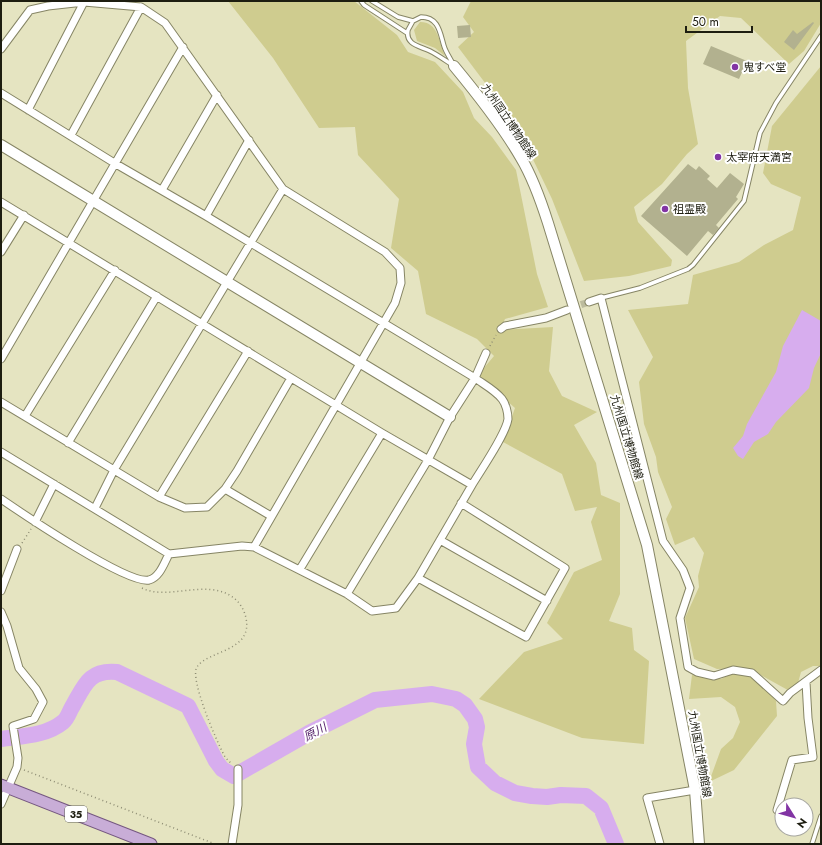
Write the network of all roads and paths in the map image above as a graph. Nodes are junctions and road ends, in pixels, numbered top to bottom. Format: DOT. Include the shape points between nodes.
graph roads {
  1 [pos="361,1"];
  2 [pos="372,1"];
  3 [pos="84,2"];
  4 [pos="142,7"];
  5 [pos="413,21"];
  6 [pos="407,33"];
  7 [pos="821,36"];
  8 [pos="183,47"];
  9 [pos="1,50"];
  10 [pos="454,66"];
  11 [pos="1,93"];
  12 [pos="217,95"];
  13 [pos="28,110"];
  14 [pos="71,135"];
  15 [pos="249,140"];
  16 [pos="1,145"];
  17 [pos="116,164"];
  18 [pos="283,189"];
  19 [pos="162,190"];
  20 [pos="1,202"];
  21 [pos="94,202"];
  22 [pos="24,215"];
  23 [pos="206,216"];
  24 [pos="70,244"];
  25 [pos="251,244"];
  26 [pos="1,252"];
  27 [pos="115,270"];
  28 [pos="228,282"];
  29 [pos="157,296"];
  30 [pos="601,298"];
  31 [pos="589,302"];
  32 [pos="567,310"];
  33 [pos="202,324"];
  34 [pos="383,324"];
  35 [pos="501,329"];
  36 [pos="248,351"];
  37 [pos="486,354"];
  38 [pos="1,359"];
  39 [pos="360,363"];
  40 [pos="291,378"];
  41 [pos="475,378"];
  42 [pos="1,402"];
  43 [pos="336,405"];
  44 [pos="25,416"];
  45 [pos="450,416"];
  46 [pos="382,433"];
  47 [pos="68,443"];
  48 [pos="1,452"];
  49 [pos="428,460"];
  50 [pos="114,470"];
  51 [pos="54,484"];
  52 [pos="472,485"];
  53 [pos="225,489"];
  54 [pos="159,497"];
  55 [pos="1,499"];
  56 [pos="461,503"];
  57 [pos="95,508"];
  58 [pos="271,516"];
  59 [pos="35,522"];
  60 [pos="440,540"];
  61 [pos="254,547"];
  62 [pos="18,549"];
  63 [pos="169,554"];
  64 [pos="300,570"];
  65 [pos="418,578"];
  66 [pos="139,586"];
  67 [pos="1,591"];
  68 [pos="347,594"];
  69 [pos="547,601"];
  70 [pos="1,612"];
  71 [pos="821,670"];
  72 [pos="806,682"];
  73 [pos="17,768"];
  74 [pos="238,769"];
  75 [pos="5,786"];
  76 [pos="695,790"];
  77 [pos="781,797"];
  78 [pos="1,804"];
  79 [pos="821,816"];
  80 [pos="151,844"];
  81 [pos="215,844"];
  82 [pos="232,844"];
  83 [pos="660,844"];
  84 [pos="699,844"];
  85 [pos="812,844"];
  1 -- 6 [label="lane"];
  2 -- 5 [label="lane" via="400,18"];
  3 -- 4 [label="street"];
  3 -- 9 [label="street" via="30,10"];
  3 -- 13 [label="street"];
  4 -- 8 [label="street" via="165,23"];
  4 -- 14 [label="street"];
  5 -- 6 [label="lane"];
  5 -- 10 [label="lane" via="426,17 436,22"];
  6 -- 10 [label="lane" via="415,46 429,50"];
  7 -- 30 [label="lane" via="760,133 744,201 693,265 640,288"];
  8 -- 12 [label="street"];
  8 -- 17 [label="street"];
  10 -- 76 [label="main road, 九州国立博物館線" via="522,158 548,223 647,545"];
  11 -- 13 [label="street"];
  12 -- 15 [label="street"];
  12 -- 19 [label="street"];
  13 -- 14 [label="street"];
  14 -- 17 [label="street"];
  15 -- 18 [label="street"];
  15 -- 23 [label="street"];
  16 -- 21 [label="main road"];
  17 -- 19 [label="street"];
  17 -- 21 [label="street"];
  18 -- 25 [label="street"];
  18 -- 34 [label="street" via="385,252 400,268 402,283"];
  19 -- 23 [label="street"];
  20 -- 22 [label="street"];
  21 -- 24 [label="street"];
  21 -- 28 [label="main road"];
  22 -- 24 [label="street"];
  22 -- 26 [label="street"];
  23 -- 25 [label="street"];
  24 -- 27 [label="street"];
  24 -- 38 [label="street"];
  25 -- 28 [label="street"];
  25 -- 34 [label="street"];
  27 -- 29 [label="street"];
  27 -- 44 [label="street"];
  28 -- 33 [label="street"];
  28 -- 39 [label="main road"];
  29 -- 33 [label="street"];
  29 -- 47 [label="street"];
  30 -- 31 [label="street"];
  30 -- 72 [label="street" via="663,542 683,570 690,588 680,618 688,666 697,672 714,676 733,670 752,673 783,702 790,693"];
  32 -- 35 [label="street"];
  33 -- 36 [label="street"];
  33 -- 50 [label="street"];
  34 -- 39 [label="street"];
  34 -- 41 [label="street"];
  35 -- 37 [label="path" via="496,333"];
  36 -- 40 [label="street"];
  36 -- 54 [label="street"];
  37 -- 41 [label="street"];
  39 -- 43 [label="street"];
  39 -- 45 [label="main road"];
  40 -- 43 [label="street"];
  40 -- 53 [label="street"];
  41 -- 45 [label="street"];
  41 -- 52 [label="street" via="502,399 507,409 508,420"];
  42 -- 44 [label="street"];
  43 -- 46 [label="street"];
  43 -- 58 [label="street"];
  44 -- 47 [label="street"];
  45 -- 49 [label="street"];
  46 -- 49 [label="street"];
  46 -- 64 [label="street"];
  47 -- 50 [label="street"];
  48 -- 51 [label="street"];
  49 -- 52 [label="street"];
  49 -- 68 [label="street"];
  50 -- 54 [label="street"];
  50 -- 57 [label="street"];
  51 -- 57 [label="street"];
  51 -- 59 [label="street"];
  52 -- 56 [label="street"];
  53 -- 54 [label="street" via="208,507 185,508"];
  53 -- 58 [label="street"];
  55 -- 59 [label="street"];
  56 -- 60 [label="street"];
  56 -- 69 [label="street" via="565,568"];
  57 -- 63 [label="street"];
  58 -- 61 [label="street"];
  59 -- 62 [label="path"];
  59 -- 63 [label="street" via="109,566 142,581 150,580 158,574"];
  60 -- 65 [label="street"];
  60 -- 69 [label="street"];
  61 -- 63 [label="street"];
  61 -- 64 [label="street"];
  62 -- 67 [label="street"];
  64 -- 68 [label="street"];
  65 -- 68 [label="street" via="396,608 372,611"];
  65 -- 69 [label="street" via="526,636"];
  66 -- 74 [label="path" via="154,592 209,589 224,592 240,603 248,626 245,634 225,651 199,663 195,669 202,704 224,757"];
  70 -- 73 [label="street" via="19,668 43,702 34,719 13,726"];
  71 -- 72 [label="street"];
  72 -- 77 [label="street" via="813,757 792,760"];
  73 -- 75 [label="street"];
  73 -- 81 [label="path"];
  74 -- 82 [label="street" via="238,805"];
  75 -- 78 [label="street"];
  75 -- 80 [label="main road, 35"];
  76 -- 83 [label="street" via="647,798"];
  76 -- 84 [label="main road, 九州国立博物館線"];
  79 -- 85 [label="lane"];
}
